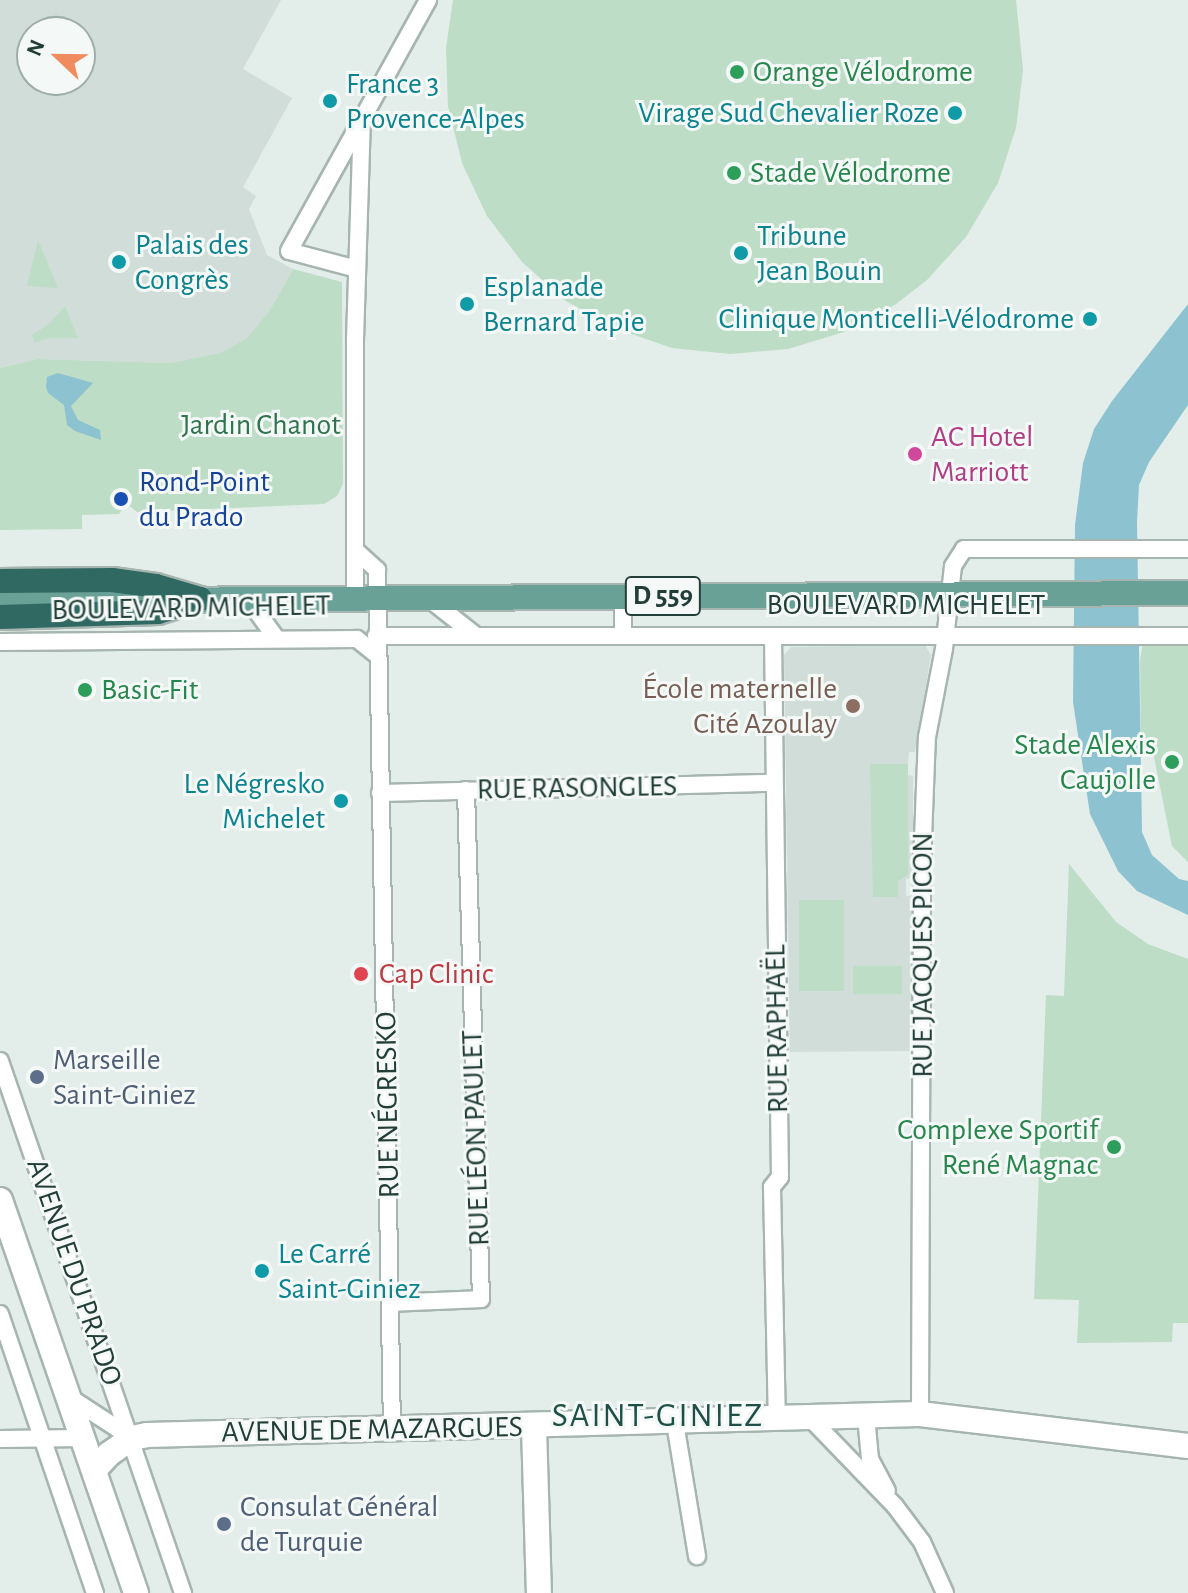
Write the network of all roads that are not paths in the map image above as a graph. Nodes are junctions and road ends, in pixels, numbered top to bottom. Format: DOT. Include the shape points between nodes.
graph roads {
  1 [pos="428,0"];
  2 [pos="362,121"];
  3 [pos="357,269"];
  4 [pos="1188,549"];
  5 [pos="0,581"];
  6 [pos="1188,593"];
  7 [pos="950,594"];
  8 [pos="623,596"];
  9 [pos="428,598"];
  10 [pos="200,599"];
  11 [pos="248,599"];
  12 [pos="366,599"];
  13 [pos="0,601"];
  14 [pos="0,617"];
  15 [pos="0,629"];
  16 [pos="475,635"];
  17 [pos="376,636"];
  18 [pos="623,636"];
  19 [pos="1188,636"];
  20 [pos="773,637"];
  21 [pos="946,637"];
  22 [pos="276,638"];
  23 [pos="0,642"];
  24 [pos="377,655"];
  25 [pos="774,783"];
  26 [pos="466,790"];
  27 [pos="380,793"];
  28 [pos="0,1061"];
  29 [pos="0,1200"];
  30 [pos="391,1303"];
  31 [pos="0,1314"];
  32 [pos="69,1397"];
  33 [pos="920,1414"];
  34 [pos="866,1416"];
  35 [pos="810,1418"];
  36 [pos="777,1419"];
  37 [pos="675,1423"];
  38 [pos="534,1427"];
  39 [pos="392,1431"];
  40 [pos="84,1438"];
  41 [pos="132,1438"];
  42 [pos="0,1439"];
  43 [pos="43,1439"];
  44 [pos="1188,1446"];
  45 [pos="864,1463"];
  46 [pos="95,1469"];
  47 [pos="697,1556"];
  48 [pos="95,1593"];
  49 [pos="135,1593"];
  50 [pos="183,1593"];
  51 [pos="539,1593"];
  52 [pos="945,1593"];
  1 -- 2 [label="street"];
  2 -- 3 [label="street"];
  2 -- 3 [label="street" via="289,251"];
  3 -- 12 [label="street, RUE NÉGRESKO" via="355,550 377,570"];
  4 -- 7 [label="street, BOULEVARD MICHELET" via="964,549 953,566"];
  5 -- 10 [label="highway" via="112,580"];
  6 -- 7 [label="main road, BOULEVARD MICHELET / D 559"];
  7 -- 8 [label="main road, BOULEVARD MICHELET / D 559"];
  7 -- 21 [label="street, RUE JACQUES PICON"];
  8 -- 9 [label="main road, BOULEVARD MICHELET / D 559"];
  8 -- 18 [label="street"];
  9 -- 12 [label="main road, BOULEVARD MICHELET / D 559"];
  9 -- 16 [label="street"];
  10 -- 11 [label="main road, BOULEVARD MICHELET / D 559"];
  10 -- 13 [label="main road, BOULEVARD MICHELET / D 559"];
  10 -- 14 [label="highway" via="158,612"];
  10 -- 15 [label="main road, BOULEVARD MICHELET" via="180,616 159,622"];
  11 -- 12 [label="main road, BOULEVARD MICHELET / D 559"];
  11 -- 22 [label="street"];
  12 -- 17 [label="street, RUE NÉGRESKO"];
  16 -- 17 [label="street, BOULEVARD MICHELET"];
  16 -- 18 [label="street, BOULEVARD MICHELET"];
  17 -- 24 [label="street, RUE NÉGRESKO"];
  18 -- 20 [label="street, BOULEVARD MICHELET"];
  19 -- 21 [label="street, BOULEVARD MICHELET"];
  20 -- 21 [label="street, BOULEVARD MICHELET"];
  20 -- 25 [label="street, RUE RAPHAËL"];
  21 -- 33 [label="street, RUE JACQUES PICON" via="927,737 922,865"];
  22 -- 23 [label="street, BOULEVARD MICHELET"];
  22 -- 24 [label="street, BOULEVARD MICHELET" via="357,639"];
  24 -- 27 [label="street, RUE NÉGRESKO"];
  25 -- 26 [label="street, RUE RASONGLES"];
  25 -- 36 [label="street, RUE RAPHAËL" via="780,1177 772,1187"];
  26 -- 27 [label="street, RUE RASONGLES"];
  26 -- 30 [label="street, RUE LÉON PAULET" via="481,1299"];
  27 -- 30 [label="street, RUE NÉGRESKO"];
  28 -- 41 [label="street, AVENUE DU PRADO"];
  29 -- 32 [label="street, AVENUE DU PRADO"];
  30 -- 39 [label="street, RUE NÉGRESKO"];
  31 -- 43 [label="street"];
  32 -- 40 [label="street, AVENUE DU PRADO"];
  32 -- 41 [label="street, AVENUE DU PRADO"];
  33 -- 34 [label="street, AVENUE DE MAZARGUES"];
  33 -- 44 [label="street, AVENUE DE MAZARGUES"];
  34 -- 35 [label="street, AVENUE DE MAZARGUES"];
  34 -- 45 [label="street"];
  35 -- 36 [label="street, AVENUE DE MAZARGUES"];
  35 -- 45 [label="street"];
  36 -- 37 [label="street, AVENUE DE MAZARGUES"];
  37 -- 38 [label="street, AVENUE DE MAZARGUES"];
  37 -- 47 [label="street"];
  38 -- 39 [label="street, AVENUE DE MAZARGUES"];
  38 -- 51 [label="street"];
  39 -- 41 [label="street, AVENUE DE MAZARGUES"];
  40 -- 43 [label="street"];
  40 -- 46 [label="street, AVENUE DU PRADO"];
  41 -- 46 [label="street"];
  41 -- 50 [label="street, AVENUE DU PRADO"];
  42 -- 43 [label="street"];
  43 -- 48 [label="street"];
  45 -- 52 [label="street" via="922,1542"];
  46 -- 49 [label="street, AVENUE DU PRADO"];
}
